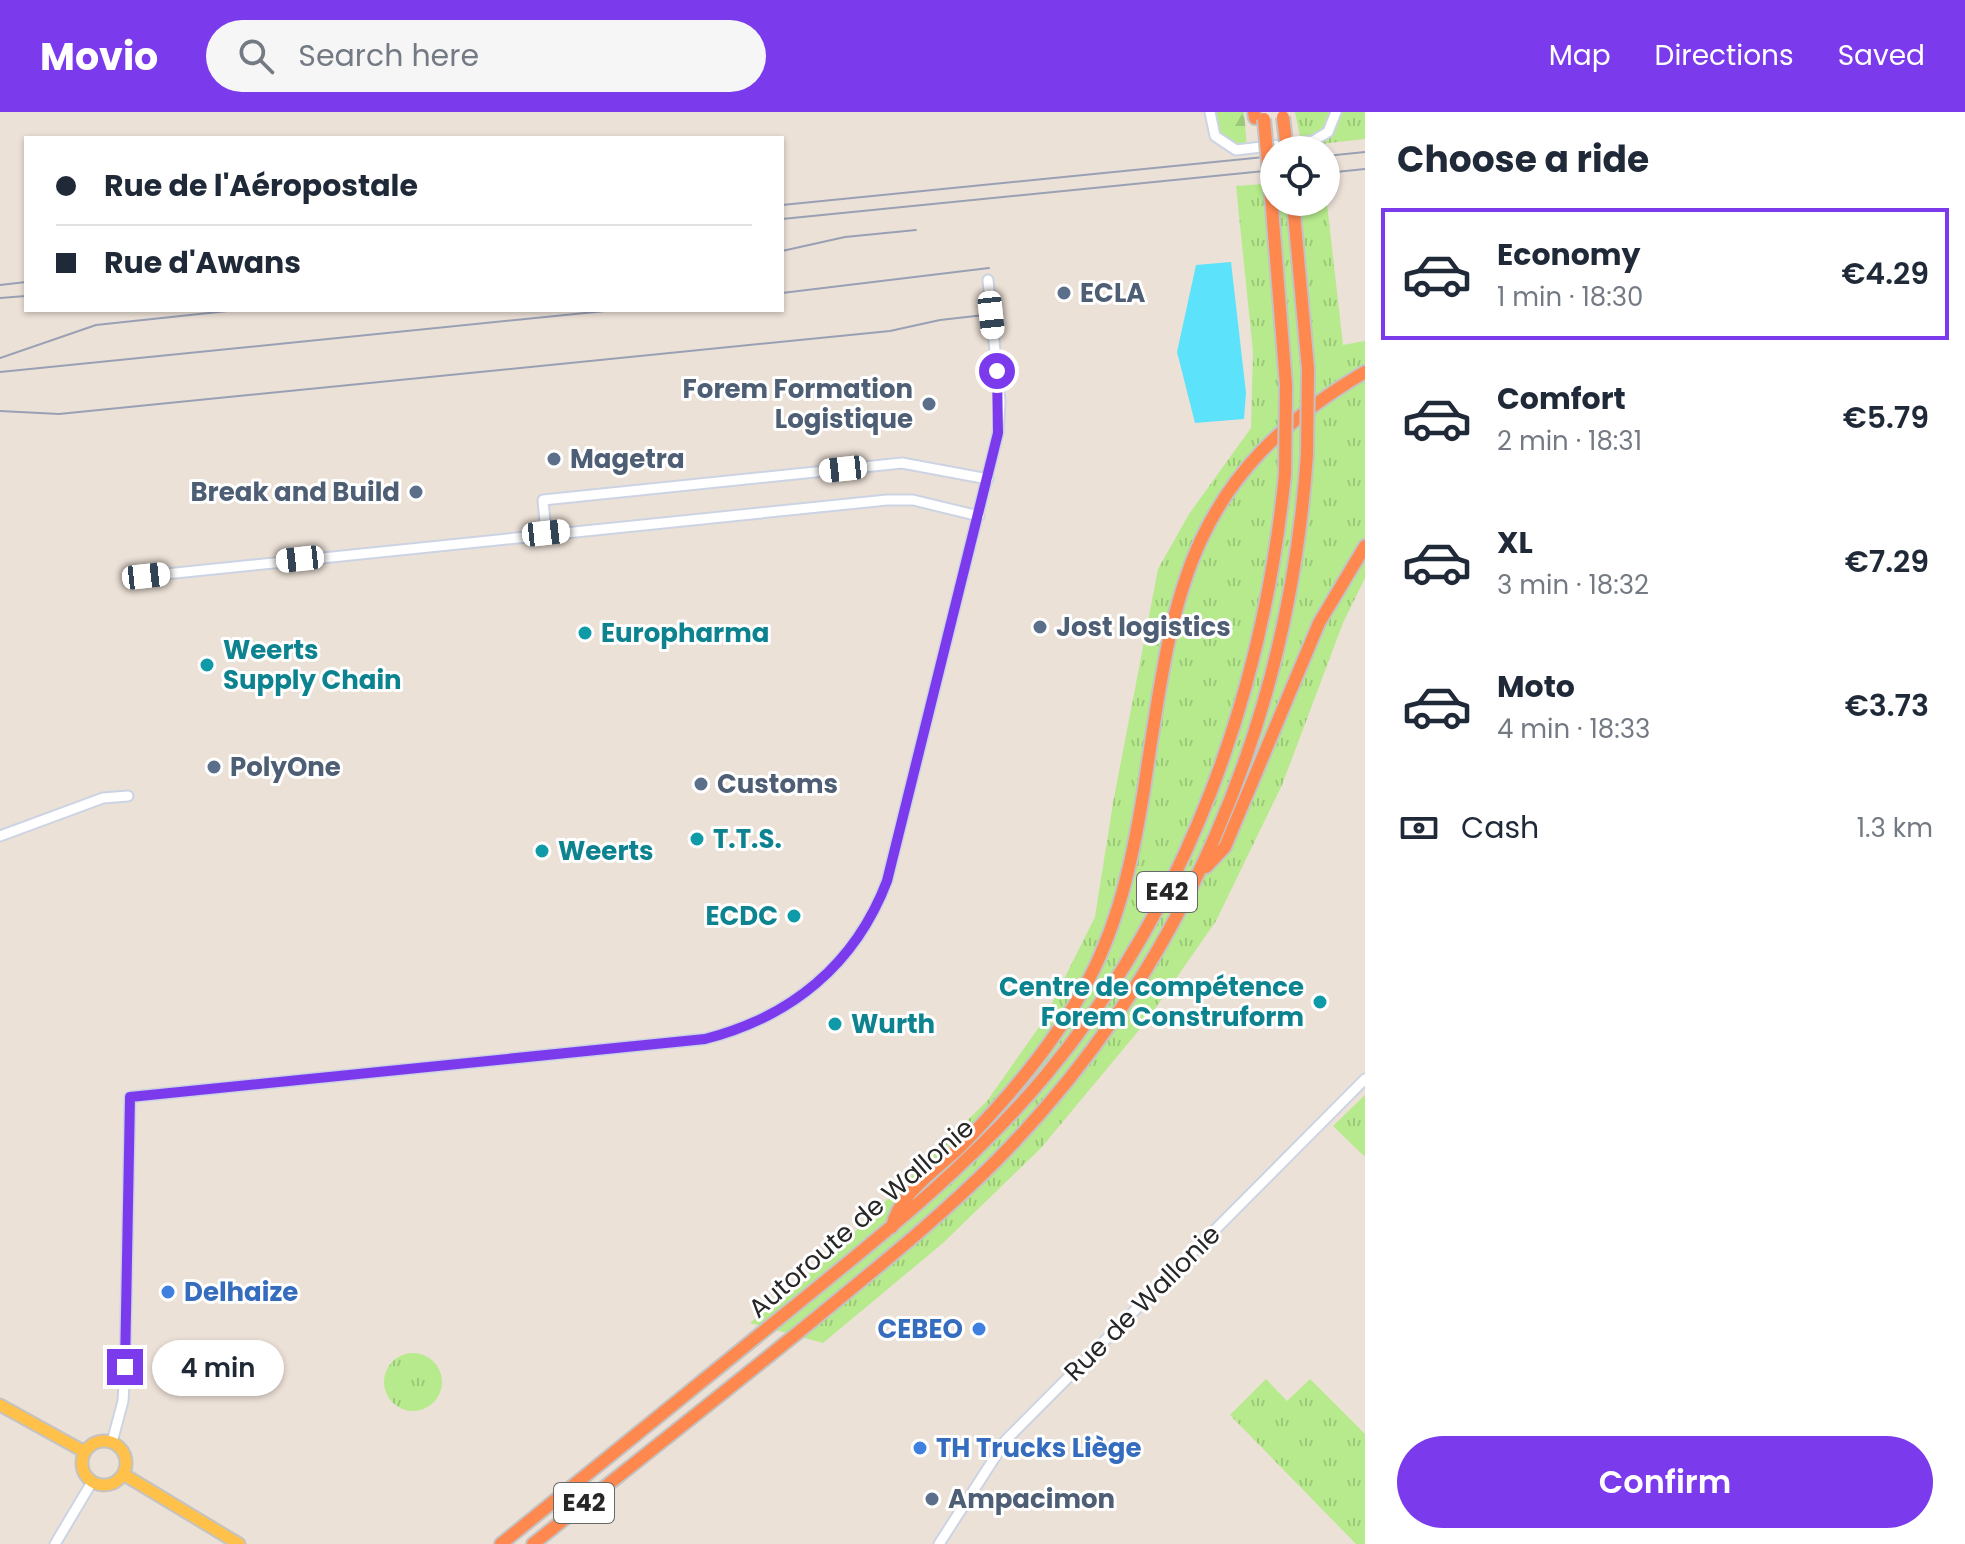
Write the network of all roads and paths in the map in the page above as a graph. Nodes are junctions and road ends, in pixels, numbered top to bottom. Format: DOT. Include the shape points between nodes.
graph roads {
  1 [pos="1210,112"];
  2 [pos="1336,112"];
  3 [pos="1283,114"];
  4 [pos="1259,115"];
  5 [pos="1285,136"];
  6 [pos="1294,216"];
  7 [pos="988,280"];
  8 [pos="1365,372"];
  9 [pos="988,479"];
  10 [pos="979,516"];
  11 [pos="546,533"];
  12 [pos="1365,546"];
  13 [pos="146,576"];
  14 [pos="128,796"];
  15 [pos="0,836"];
  16 [pos="1198,875"];
  17 [pos="1365,1079"];
  18 [pos="892,1227"];
  19 [pos="0,1405"];
  20 [pos="112,1442"];
  21 [pos="85,1452"];
  22 [pos="123,1474"];
  23 [pos="92,1482"];
  24 [pos="55,1544"];
  25 [pos="239,1544"];
  26 [pos="501,1544"];
  27 [pos="533,1544"];
  28 [pos="939,1544"];
  1 -- 2 [label="street" via="1215,136 1236,150 1313,141 1328,132"];
  3 -- 5 [label="highway, bridge"];
  4 -- 18 [label="highway, Autoroute de Wallonie / E42, bridge" via="1286,385 1285,474 1272,579 1248,687 1217,778 1158,910 1104,996 1046,1074 982,1145"];
  6 -- 16 [label="highway, Autoroute de Wallonie / E42, bridge" via="1308,369 1307,454 1297,552 1268,694 1238,785"];
  7 -- 9 [label="street" via="1001,418"];
  8 -- 18 [label="highway" via="1301,412 1270,441 1209,521 1172,614 1130,866 1099,956 1057,1034 965,1142 896,1209"];
  9 -- 10 [label="street"];
  9 -- 11 [label="street" via="902,463 543,500"];
  10 -- 11 [label="street" via="913,500 887,500"];
  10 -- 20 [label="street" via="882,894 840,963 794,1003 762,1021 705,1039 130,1097 125,1367"];
  11 -- 13 [label="street"];
  12 -- 16 [label="highway" via="1319,623 1225,847"];
  14 -- 15 [label="street" via="103,798"];
  16 -- 27 [label="highway, Autoroute de Wallonie / E42" via="1122,1007 1062,1087 997,1160 877,1268"];
  17 -- 28 [label="street, Rue de Wallonie" via="1006,1440"];
  18 -- 26 [label="highway, Autoroute de Wallonie / E42"];
  19 -- 21 [label="main road"];
  20 -- 21 [label="main road" via="96,1442"];
  20 -- 22 [label="main road" via="123,1452"];
  21 -- 23 [label="main road" via="82,1469"];
  22 -- 23 [label="main road" via="113,1483"];
  22 -- 25 [label="main road"];
  23 -- 24 [label="street"];
}
